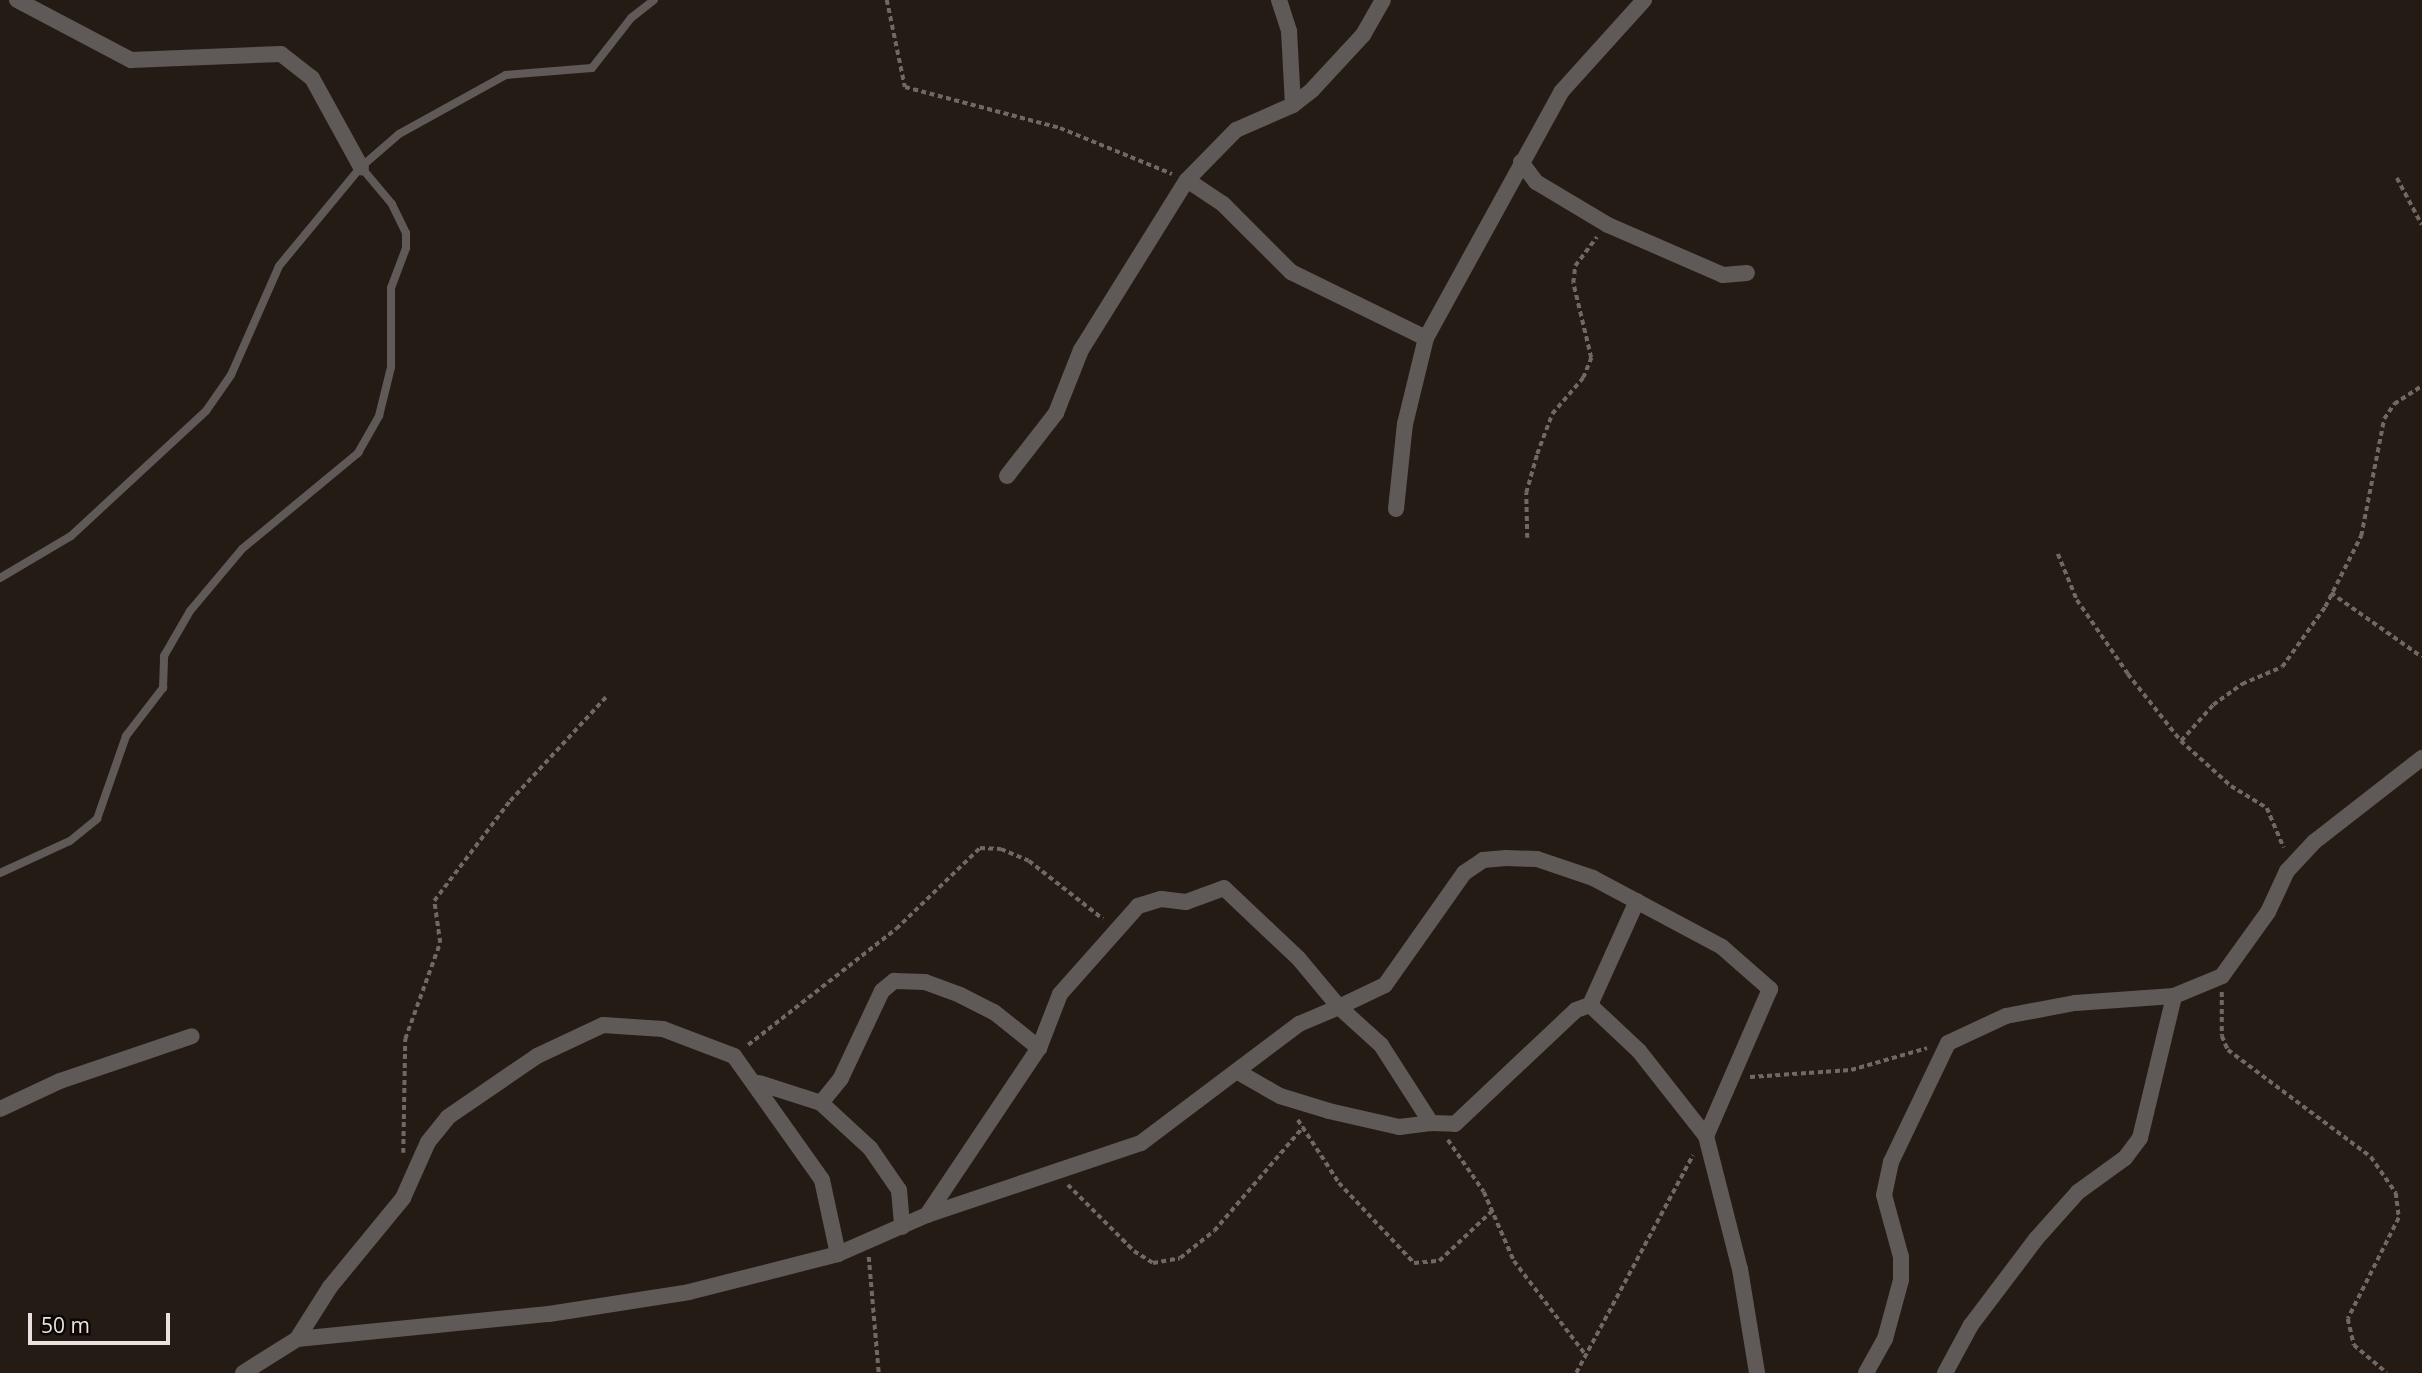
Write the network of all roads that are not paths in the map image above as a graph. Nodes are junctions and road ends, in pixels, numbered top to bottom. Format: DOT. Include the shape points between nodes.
graph roads {
  1 [pos="17,0"];
  2 [pos="654,0"];
  3 [pos="1279,0"];
  4 [pos="1383,0"];
  5 [pos="1644,0"];
  6 [pos="1293,105"];
  7 [pos="1521,162"];
  8 [pos="361,167"];
  9 [pos="1186,180"];
  10 [pos="1747,273"];
  11 [pos="1426,338"];
  12 [pos="1007,476"];
  13 [pos="1396,509"];
  14 [pos="0,578"];
  15 [pos="2422,758"];
  16 [pos="0,873"];
  17 [pos="1637,901"];
  18 [pos="2174,996"];
  19 [pos="1590,1005"];
  20 [pos="1339,1007"];
  21 [pos="192,1036"];
  22 [pos="1039,1048"];
  23 [pos="1240,1073"];
  24 [pos="757,1082"];
  25 [pos="821,1103"];
  26 [pos="0,1109"];
  27 [pos="1435,1125"];
  28 [pos="1706,1136"];
  29 [pos="927,1214"];
  30 [pos="902,1227"];
  31 [pos="838,1254"];
  32 [pos="297,1339"];
  33 [pos="243,1373"];
  34 [pos="1757,1373"];
  35 [pos="1866,1373"];
  36 [pos="1945,1373"];
  1 -- 8 [label="street" via="131,61 281,54 312,78"];
  2 -- 8 [label="lane" via="631,18 592,68 506,75 399,134"];
  3 -- 6 [label="street" via="1289,32"];
  4 -- 6 [label="street" via="1363,35"];
  5 -- 7 [label="street" via="1561,92"];
  6 -- 9 [label="street" via="1236,130"];
  7 -- 10 [label="street" via="1536,183 1608,225 1724,275"];
  7 -- 11 [label="street"];
  8 -- 14 [label="lane" via="279,266 231,375 206,411 71,536"];
  8 -- 16 [label="lane" via="392,204 406,233 406,247 391,288 391,366 379,416 358,453 242,549 190,611 164,656 163,688 126,736 97,818 70,841"];
  9 -- 11 [label="street" via="1223,204 1291,272"];
  9 -- 12 [label="street" via="1081,350 1056,413"];
  11 -- 13 [label="street" via="1405,424"];
  15 -- 18 [label="street" via="2314,842 2287,871 2268,912 2222,976"];
  17 -- 19 [label="street"];
  17 -- 20 [label="street" via="1569,867 1537,859 1483,860 1464,873 1385,985"];
  17 -- 28 [label="street" via="1722,947 1770,989"];
  18 -- 35 [label="street" via="2075,1003 2006,1016 1948,1043 1891,1163 1884,1195 1901,1257 1900,1280 1888,1330"];
  18 -- 36 [label="street" via="2140,1138 2125,1158 2078,1192 2036,1239 1971,1325"];
  19 -- 27 [label="street" via="1576,1010 1471,1112"];
  19 -- 28 [label="street" via="1639,1051"];
  20 -- 22 [label="street" via="1299,959 1224,888 1186,902 1150,900 1115,930 1060,994"];
  20 -- 23 [label="street" via="1299,1024"];
  20 -- 27 [label="street" via="1381,1045"];
  21 -- 26 [label="street" via="60,1081"];
  22 -- 25 [label="street" via="994,1012 960,995 925,982 894,981 883,991 841,1077"];
  22 -- 29 [label="street"];
  23 -- 27 [label="street" via="1280,1096 1387,1125"];
  23 -- 29 [label="street" via="1141,1143"];
  24 -- 25 [label="street"];
  24 -- 31 [label="street" via="822,1180"];
  24 -- 32 [label="street" via="734,1056 694,1038 634,1023 603,1025 537,1056 448,1117 428,1142 403,1198 330,1287"];
  25 -- 30 [label="street" via="891,1172 899,1191"];
  28 -- 34 [label="street" via="1740,1269"];
  29 -- 30 [label="street"];
  30 -- 31 [label="street"];
  31 -- 32 [label="street" via="689,1292 562,1312"];
  32 -- 33 [label="street"];
}
